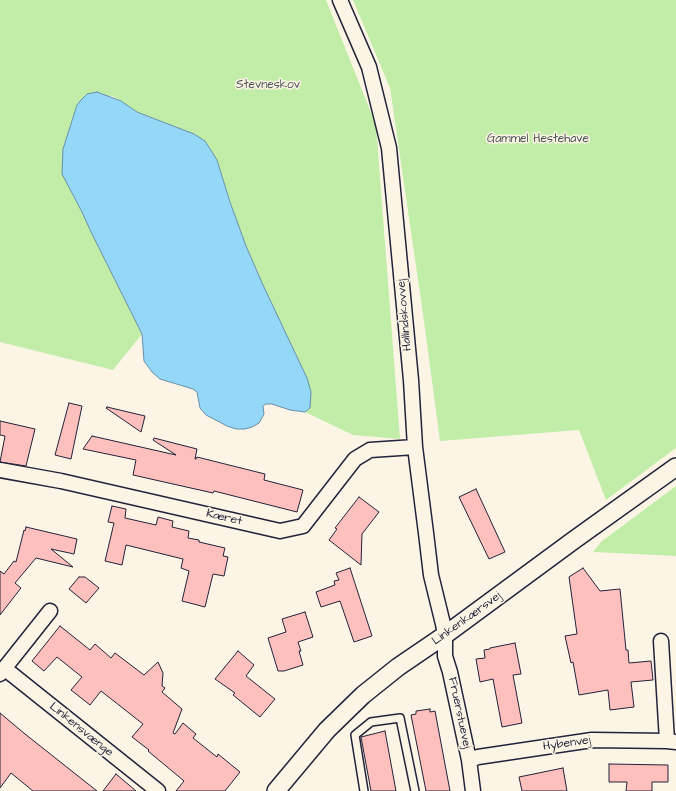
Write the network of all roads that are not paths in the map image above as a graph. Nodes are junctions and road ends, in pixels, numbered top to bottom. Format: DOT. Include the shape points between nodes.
graph roads {
  1 [pos="340,0"];
  2 [pos="414,447"];
  3 [pos="676,467"];
  4 [pos="0,470"];
  5 [pos="50,611"];
  6 [pos="444,635"];
  7 [pos="661,641"];
  8 [pos="2,671"];
  9 [pos="671,742"];
  10 [pos="469,760"];
  11 [pos="158,791"];
  12 [pos="276,791"];
  13 [pos="364,791"];
  14 [pos="415,791"];
  15 [pos="473,791"];
  1 -- 2 [label="street, Hallindskovvej" via="369,67 389,148 411,380"];
  2 -- 4 [label="street, Kæret" via="370,450 355,459 303,526 280,531 61,481"];
  2 -- 6 [label="street, Hallindskovvej" via="431,575"];
  3 -- 6 [label="street, Linkenkærsvej"];
  5 -- 8 [label="street, Linkensvænge"];
  6 -- 10 [label="street, Fruerstuevej" via="445,656"];
  6 -- 12 [label="street, Linkenkærsvej" via="363,695 327,730"];
  7 -- 9 [label="street, Hybenvej"];
  8 -- 11 [label="street, Linkensvænge"];
  9 -- 10 [label="street, Hybenvej" via="592,740"];
  10 -- 15 [label="street, Fruerstuevej"];
  13 -- 14 [label="lane" via="355,735 371,722 400,718"];
}
